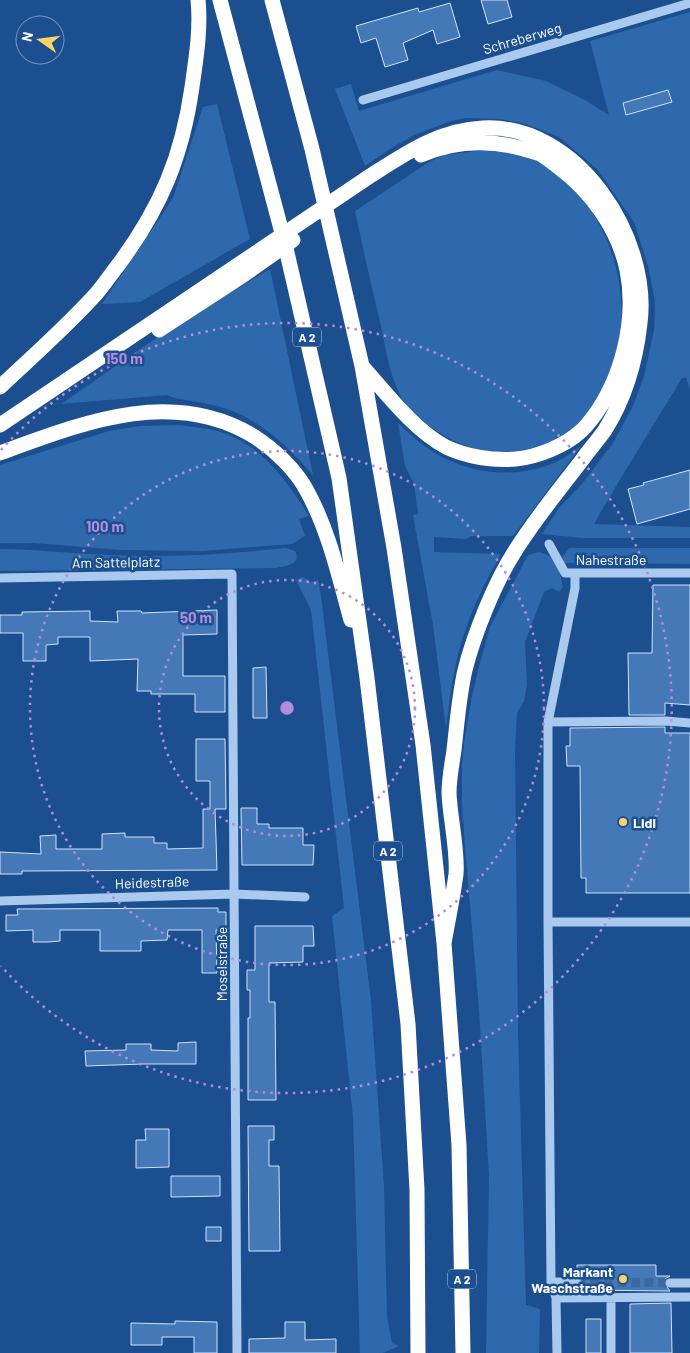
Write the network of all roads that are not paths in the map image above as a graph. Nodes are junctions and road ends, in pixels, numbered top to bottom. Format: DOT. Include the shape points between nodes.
graph roads {
  1 [pos="198,0"];
  2 [pos="220,0"];
  3 [pos="272,0"];
  4 [pos="690,3"];
  5 [pos="363,100"];
  6 [pos="371,181"];
  7 [pos="244,268"];
  8 [pos="362,366"];
  9 [pos="0,387"];
  10 [pos="0,425"];
  11 [pos="0,434"];
  12 [pos="0,453"];
  13 [pos="549,544"];
  14 [pos="575,573"];
  15 [pos="690,573"];
  16 [pos="232,574"];
  17 [pos="0,578"];
  18 [pos="368,678"];
  19 [pos="548,722"];
  20 [pos="690,723"];
  21 [pos="234,894"];
  22 [pos="305,897"];
  23 [pos="0,901"];
  24 [pos="548,922"];
  25 [pos="690,922"];
  26 [pos="444,943"];
  27 [pos="551,1282"];
  28 [pos="577,1282"];
  29 [pos="670,1283"];
  30 [pos="690,1283"];
  31 [pos="690,1296"];
  32 [pos="556,1298"];
  33 [pos="611,1298"];
  34 [pos="236,1353"];
  35 [pos="418,1353"];
  36 [pos="463,1353"];
  37 [pos="556,1353"];
  38 [pos="611,1353"];
  1 -- 9 [label="highway" via="197,55 190,105 181,146 164,192 134,244 96,294"];
  2 -- 18 [label="highway, A 2" via="285,244 339,478"];
  3 -- 8 [label="highway, A 2" via="312,149"];
  4 -- 5 [label="street, Schreberweg"];
  6 -- 7 [label="highway"];
  6 -- 8 [label="highway" via="429,152 468,142 503,143 542,155 574,178 609,224 627,271 629,303 626,344 614,381 601,406 581,432 551,450 528,458 505,460 472,456 446,447 423,432"];
  6 -- 26 [label="highway" via="418,146 445,134 484,128 516,131 540,140 565,153 610,204 635,257 640,284 641,321 631,371 618,404 604,430 513,554 494,591 465,670 449,790 456,872"];
  7 -- 10 [label="highway"];
  7 -- 11 [label="highway"];
  8 -- 26 [label="highway, A 2" via="394,548 423,745"];
  12 -- 18 [label="highway" via="60,431 136,413 194,414 230,423 246,432 271,448 306,490 325,530"];
  13 -- 14 [label="street, Nahestraße" via="565,573"];
  14 -- 15 [label="street, Nahestraße"];
  14 -- 19 [label="street" via="575,588"];
  16 -- 17 [label="street, Am Sattelplatz"];
  16 -- 21 [label="street, Moselstraße"];
  18 -- 35 [label="highway, A 2" via="408,1024 417,1190"];
  19 -- 20 [label="street"];
  19 -- 24 [label="street"];
  21 -- 22 [label="street, Heidestraße"];
  21 -- 23 [label="street, Heidestraße"];
  21 -- 34 [label="street, Moselstraße"];
  24 -- 25 [label="street"];
  24 -- 27 [label="street"];
  26 -- 36 [label="highway, A 2" via="459,1145"];
  27 -- 28 [label="street"];
  27 -- 32 [label="street"];
  29 -- 30 [label="street"];
  31 -- 33 [label="street"];
  32 -- 33 [label="street"];
  32 -- 37 [label="street"];
  33 -- 38 [label="street"];
}
